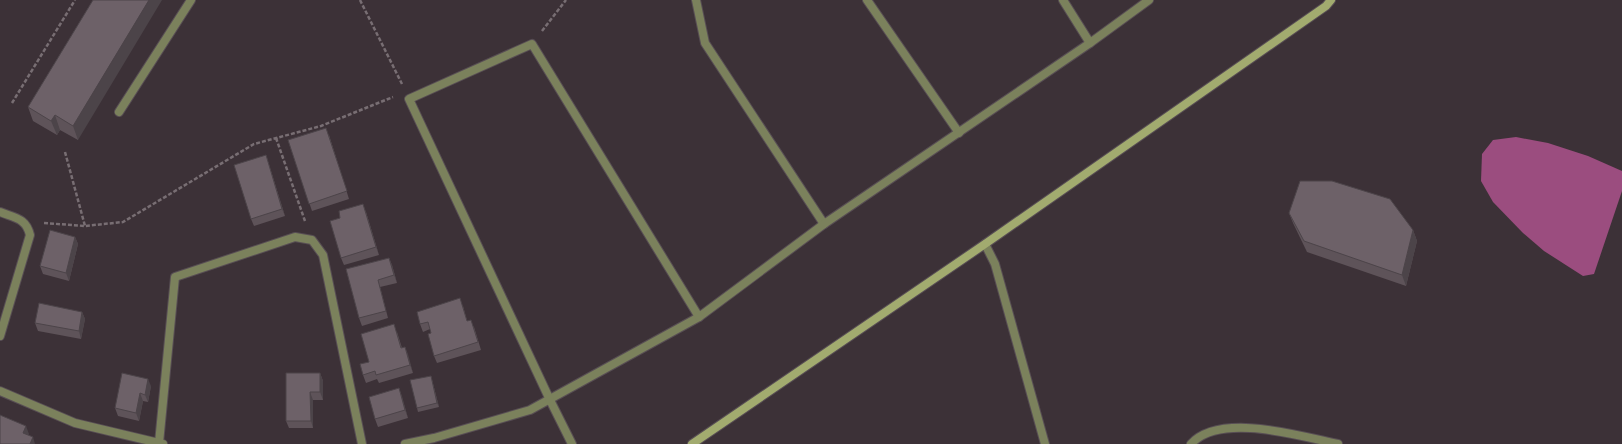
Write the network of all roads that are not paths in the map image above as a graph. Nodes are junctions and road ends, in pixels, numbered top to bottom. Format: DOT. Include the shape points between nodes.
graph roads {
  1 [pos="191,0"];
  2 [pos="696,0"];
  3 [pos="867,0"];
  4 [pos="1063,0"];
  5 [pos="1149,0"];
  6 [pos="1331,0"];
  7 [pos="1090,43"];
  8 [pos="119,112"];
  9 [pos="959,133"];
  10 [pos="0,212"];
  11 [pos="824,224"];
  12 [pos="985,244"];
  13 [pos="699,317"];
  14 [pos="0,336"];
  15 [pos="0,390"];
  16 [pos="550,400"];
  17 [pos="161,444"];
  18 [pos="362,444"];
  19 [pos="405,444"];
  20 [pos="572,444"];
  21 [pos="692,444"];
  22 [pos="1044,444"];
  23 [pos="1191,444"];
  24 [pos="1338,444"];
  1 -- 8 [label="street"];
  2 -- 11 [label="street" via="705,43"];
  3 -- 9 [label="street"];
  4 -- 7 [label="street"];
  5 -- 7 [label="street"];
  6 -- 12 [label="street" via="1326,6"];
  7 -- 9 [label="street"];
  9 -- 11 [label="street"];
  10 -- 14 [label="street" via="23,221 30,235"];
  11 -- 13 [label="street"];
  12 -- 21 [label="street"];
  12 -- 22 [label="street" via="995,264"];
  13 -- 16 [label="street"];
  13 -- 16 [label="street" via="532,44 408,95"];
  15 -- 17 [label="street" via="75,422"];
  16 -- 19 [label="street" via="530,410"];
  16 -- 20 [label="street"];
  17 -- 18 [label="street" via="175,277 295,237 312,240 323,255"];
  23 -- 24 [label="street" via="1198,436 1224,429 1250,427"];
}
